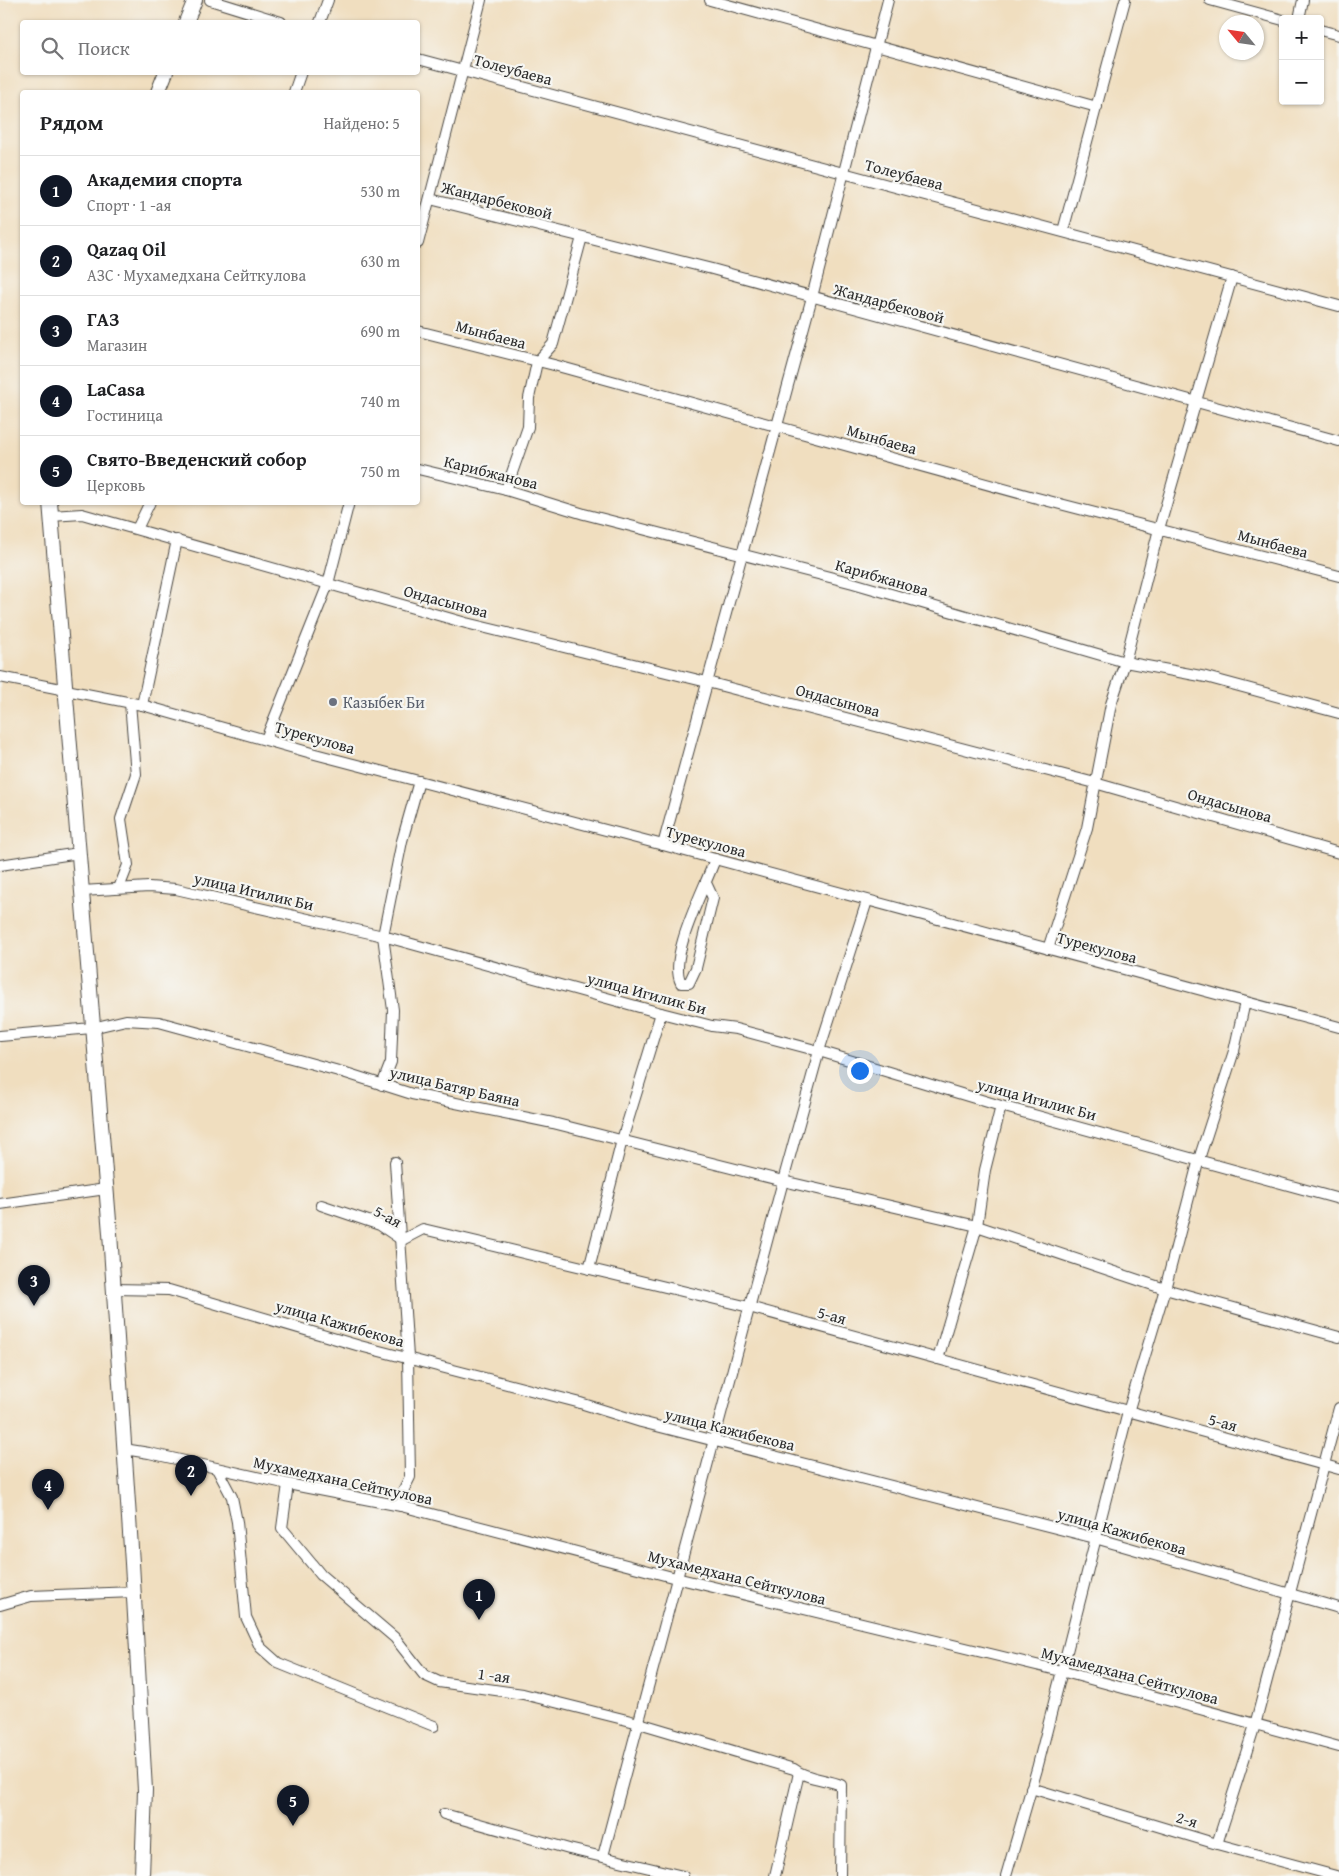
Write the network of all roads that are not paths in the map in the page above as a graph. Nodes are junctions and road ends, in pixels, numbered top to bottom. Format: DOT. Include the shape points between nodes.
graph roads {
  1 [pos="195,0"];
  2 [pos="210,0"];
  3 [pos="328,0"];
  4 [pos="481,0"];
  5 [pos="710,0"];
  6 [pos="888,0"];
  7 [pos="1125,0"];
  8 [pos="1210,0"];
  9 [pos="1303,0"];
  10 [pos="1300,15"];
  11 [pos="1279,19"];
  12 [pos="187,20"];
  13 [pos="275,20"];
  14 [pos="321,20"];
  15 [pos="1324,31"];
  16 [pos="1339,35"];
  17 [pos="876,46"];
  18 [pos="420,60"];
  19 [pos="462,70"];
  20 [pos="165,75"];
  21 [pos="300,75"];
  22 [pos="159,90"];
  23 [pos="295,90"];
  24 [pos="1097,107"];
  25 [pos="845,174"];
  26 [pos="430,199"];
  27 [pos="1063,231"];
  28 [pos="420,236"];
  29 [pos="582,237"];
  30 [pos="1232,277"];
  31 [pos="812,297"];
  32 [pos="1339,306"];
  33 [pos="420,332"];
  34 [pos="537,362"];
  35 [pos="1197,403"];
  36 [pos="776,425"];
  37 [pos="1339,441"];
  38 [pos="420,469"];
  39 [pos="506,490"];
  40 [pos="149,505"];
  41 [pos="348,505"];
  42 [pos="50,509"];
  43 [pos="137,529"];
  44 [pos="1159,529"];
  45 [pos="177,540"];
  46 [pos="742,555"];
  47 [pos="1339,576"];
  48 [pos="328,584"];
  49 [pos="1125,662"];
  50 [pos="0,677"];
  51 [pos="707,682"];
  52 [pos="64,692"];
  53 [pos="130,703"];
  54 [pos="142,705"];
  55 [pos="1339,712"];
  56 [pos="266,739"];
  57 [pos="419,781"];
  58 [pos="1095,783"];
  59 [pos="663,845"];
  60 [pos="79,853"];
  61 [pos="1339,853"];
  62 [pos="715,859"];
  63 [pos="0,865"];
  64 [pos="707,884"];
  65 [pos="119,888"];
  66 [pos="82,891"];
  67 [pos="867,901"];
  68 [pos="383,936"];
  69 [pos="1048,949"];
  70 [pos="1245,1002"];
  71 [pos="661,1013"];
  72 [pos="1339,1027"];
  73 [pos="92,1028"];
  74 [pos="0,1036"];
  75 [pos="819,1051"];
  76 [pos="382,1085"];
  77 [pos="1001,1106"];
  78 [pos="622,1140"];
  79 [pos="1199,1159"];
  80 [pos="395,1162"];
  81 [pos="783,1181"];
  82 [pos="106,1189"];
  83 [pos="1339,1199"];
  84 [pos="0,1204"];
  85 [pos="322,1205"];
  86 [pos="977,1226"];
  87 [pos="402,1240"];
  88 [pos="589,1269"];
  89 [pos="113,1289"];
  90 [pos="1165,1289"];
  91 [pos="749,1307"];
  92 [pos="1339,1337"];
  93 [pos="408,1357"];
  94 [pos="938,1359"];
  95 [pos="1339,1408"];
  96 [pos="1128,1412"];
  97 [pos="714,1440"];
  98 [pos="124,1449"];
  99 [pos="1324,1465"];
  100 [pos="217,1469"];
  101 [pos="1339,1469"];
  102 [pos="288,1484"];
  103 [pos="401,1506"];
  104 [pos="1095,1538"];
  105 [pos="676,1578"];
  106 [pos="134,1592"];
  107 [pos="1289,1594"];
  108 [pos="0,1605"];
  109 [pos="1339,1608"];
  110 [pos="1061,1671"];
  111 [pos="639,1723"];
  112 [pos="1255,1725"];
  113 [pos="434,1726"];
  114 [pos="1339,1747"];
  115 [pos="799,1773"];
  116 [pos="1031,1788"];
  117 [pos="444,1814"];
  118 [pos="1217,1844"];
  119 [pos="603,1856"];
  120 [pos="142,1876"];
  121 [pos="683,1876"];
  122 [pos="775,1876"];
  123 [pos="840,1876"];
  124 [pos="1006,1876"];
  125 [pos="1336,1876"];
  1 -- 12 [label="main road"];
  2 -- 13 [label="street"];
  3 -- 14 [label="street"];
  4 -- 19 [label="street"];
  5 -- 17 [label="street"];
  6 -- 17 [label="street"];
  7 -- 24 [label="street"];
  8 -- 11 [label="street"];
  9 -- 10 [label="street"];
  15 -- 16 [label="street"];
  17 -- 24 [label="street"];
  17 -- 25 [label="street"];
  18 -- 19 [label="street, Толеубаева"];
  19 -- 25 [label="street, Толеубаева"];
  19 -- 26 [label="street"];
  20 -- 22 [label="main road"];
  21 -- 23 [label="street"];
  24 -- 27 [label="street"];
  25 -- 27 [label="street, Толеубаева"];
  25 -- 31 [label="street"];
  26 -- 28 [label="street"];
  26 -- 29 [label="street, Жандарбековой"];
  27 -- 30 [label="street, Толеубаева"];
  29 -- 31 [label="street, Жандарбековой"];
  29 -- 34 [label="street" via="553,344"];
  30 -- 32 [label="street, Толеубаева"];
  30 -- 35 [label="street"];
  31 -- 35 [label="street, Жандарбековой"];
  31 -- 36 [label="street"];
  33 -- 34 [label="street, Мынбаева"];
  34 -- 36 [label="street, Мынбаева"];
  34 -- 39 [label="street" via="529,398 528,427"];
  35 -- 37 [label="street, Жандарбековой"];
  35 -- 44 [label="street"];
  36 -- 44 [label="street, Мынбаева"];
  36 -- 46 [label="street"];
  38 -- 39 [label="street, Карибжанова"];
  39 -- 46 [label="street, Карибжанова"];
  40 -- 43 [label="street"];
  41 -- 48 [label="street"];
  42 -- 43 [label="street, Ондасынова"];
  42 -- 52 [label="main road"];
  43 -- 45 [label="street, Ондасынова"];
  44 -- 47 [label="street, Мынбаева"];
  44 -- 49 [label="street"];
  45 -- 48 [label="street, Ондасынова"];
  45 -- 54 [label="street"];
  46 -- 49 [label="street, Карибжанова"];
  46 -- 51 [label="street"];
  48 -- 51 [label="street, Ондасынова" via="466,623"];
  48 -- 56 [label="street"];
  49 -- 55 [label="street, Карибжанова" via="1206,677"];
  49 -- 58 [label="street" via="1111,704"];
  50 -- 52 [label="street, Турекулова"];
  51 -- 58 [label="street, Ондасынова"];
  51 -- 59 [label="street"];
  52 -- 53 [label="street, Турекулова"];
  52 -- 60 [label="main road"];
  53 -- 54 [label="street, Турекулова"];
  53 -- 65 [label="street" via="136,774 121,819 128,865"];
  54 -- 56 [label="street, Турекулова"];
  56 -- 57 [label="street, Турекулова"];
  57 -- 59 [label="street, Турекулова"];
  57 -- 68 [label="street" via="402,841"];
  58 -- 61 [label="street, Ондасынова"];
  58 -- 69 [label="street" via="1087,828"];
  59 -- 62 [label="street, Турекулова"];
  60 -- 63 [label="street"];
  60 -- 66 [label="main road"];
  62 -- 64 [label="street"];
  62 -- 67 [label="street, Турекулова"];
  64 -- 64 [label="street" via="712,898 696,968 689,983 681,983 678,968 683,943 699,895"];
  65 -- 66 [label="street, улица Игилик Би"];
  65 -- 68 [label="street, улица Игилик Би" via="176,888"];
  66 -- 73 [label="main road"];
  67 -- 69 [label="street, Турекулова"];
  67 -- 75 [label="street"];
  68 -- 71 [label="street, улица Игилик Би"];
  68 -- 76 [label="street" via="393,1010 391,1062"];
  69 -- 70 [label="street, Турекулова"];
  70 -- 72 [label="street, Турекулова"];
  70 -- 79 [label="street" via="1234,1051"];
  71 -- 75 [label="street, улица Игилик Би"];
  71 -- 78 [label="street"];
  73 -- 74 [label="street, улица Батяр Баяна"];
  73 -- 76 [label="street, улица Батяр Баяна" via="126,1020 159,1022"];
  73 -- 82 [label="main road"];
  75 -- 77 [label="street, улица Игилик Би"];
  75 -- 81 [label="street"];
  76 -- 78 [label="street, улица Батяр Баяна"];
  77 -- 79 [label="street, улица Игилик Би"];
  77 -- 86 [label="street" via="985,1170"];
  78 -- 81 [label="street, улица Батяр Баяна"];
  78 -- 88 [label="street"];
  79 -- 83 [label="street, улица Игилик Би"];
  79 -- 90 [label="street"];
  80 -- 87 [label="street"];
  81 -- 86 [label="street, улица Батяр Баяна"];
  81 -- 91 [label="street"];
  82 -- 84 [label="street"];
  82 -- 89 [label="main road"];
  85 -- 87 [label="street, 5-ая" via="380,1225"];
  86 -- 90 [label="street, улица Батяр Баяна"];
  86 -- 94 [label="street"];
  87 -- 88 [label="street, 5-ая" via="423,1230"];
  87 -- 93 [label="street"];
  88 -- 91 [label="street, 5-ая"];
  89 -- 93 [label="street, улица Кажибекова" via="169,1290"];
  89 -- 98 [label="main road"];
  90 -- 92 [label="street, улица Батяр Баяна"];
  90 -- 96 [label="street"];
  91 -- 94 [label="street, 5-ая"];
  91 -- 97 [label="street"];
  93 -- 97 [label="street, улица Кажибекова"];
  93 -- 103 [label="street" via="410,1477"];
  94 -- 96 [label="street, 5-ая"];
  95 -- 99 [label="street"];
  96 -- 99 [label="street, 5-ая"];
  96 -- 104 [label="street"];
  97 -- 104 [label="street, улица Кажибекова"];
  97 -- 105 [label="street"];
  98 -- 100 [label="street, Мухамедхана Сейткулова"];
  98 -- 106 [label="main road"];
  99 -- 101 [label="street, 5-ая"];
  99 -- 107 [label="street"];
  100 -- 102 [label="street, Мухамедхана Сейткулова"];
  100 -- 113 [label="street" via="232,1497 246,1617 260,1647 278,1663"];
  102 -- 103 [label="street, Мухамедхана Сейткулова"];
  102 -- 111 [label="street, 1 -ая" via="282,1528 321,1575 395,1638 424,1675 439,1682 523,1694"];
  103 -- 105 [label="street, Мухамедхана Сейткулова"];
  104 -- 107 [label="street, улица Кажибекова"];
  104 -- 110 [label="street"];
  105 -- 110 [label="street, Мухамедхана Сейткулова"];
  105 -- 111 [label="street"];
  106 -- 108 [label="street" via="31,1596"];
  106 -- 120 [label="main road" via="145,1790"];
  107 -- 109 [label="street, улица Кажибекова"];
  107 -- 112 [label="street"];
  110 -- 112 [label="street, Мухамедхана Сейткулова"];
  110 -- 116 [label="street"];
  111 -- 115 [label="street, 1 -ая"];
  111 -- 119 [label="street"];
  112 -- 114 [label="street, Мухамедхана Сейткулова"];
  112 -- 118 [label="street"];
  115 -- 122 [label="street"];
  115 -- 123 [label="street, 1 -ая" via="841,1785"];
  116 -- 118 [label="street, 2-я"];
  116 -- 124 [label="street"];
  117 -- 119 [label="street"];
  118 -- 125 [label="street, 2-я"];
  119 -- 121 [label="street"];
}
